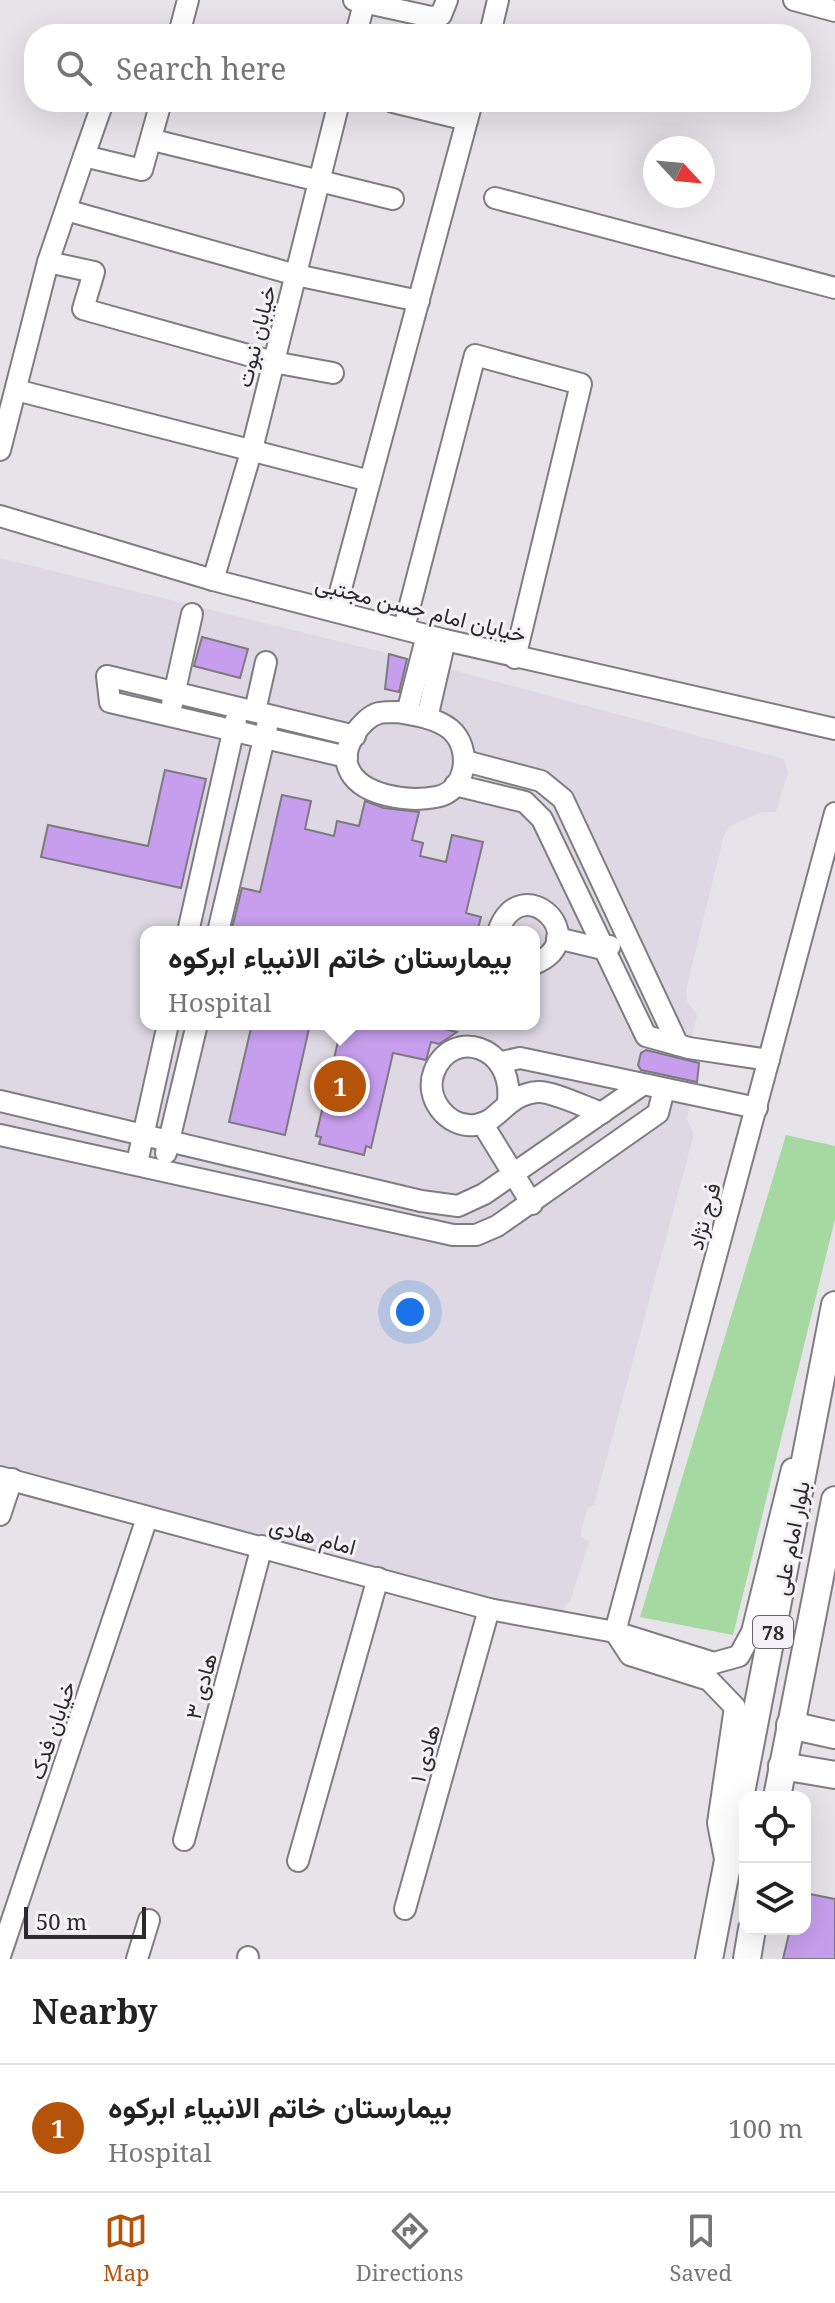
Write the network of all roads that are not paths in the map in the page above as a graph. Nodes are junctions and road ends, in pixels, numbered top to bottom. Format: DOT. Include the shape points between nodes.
graph roads {
  1 [pos="188,0"];
  2 [pos="447,0"];
  3 [pos="498,0"];
  4 [pos="794,0"];
  5 [pos="361,1"];
  6 [pos="835,11"];
  7 [pos="182,24"];
  8 [pos="358,24"];
  9 [pos="492,24"];
  10 [pos="99,112"];
  11 [pos="156,112"];
  12 [pos="336,112"];
  13 [pos="469,112"];
  14 [pos="153,140"];
  15 [pos="84,156"];
  16 [pos="319,182"];
  17 [pos="495,198"];
  18 [pos="393,199"];
  19 [pos="66,210"];
  20 [pos="48,262"];
  21 [pos="296,275"];
  22 [pos="835,288"];
  23 [pos="419,301"];
  24 [pos="273,362"];
  25 [pos="333,373"];
  26 [pos="16,390"];
  27 [pos="252,449"];
  28 [pos="0,450"];
  29 [pos="370,481"];
  30 [pos="0,516"];
  31 [pos="213,580"];
  32 [pos="335,611"];
  33 [pos="192,614"];
  34 [pos="404,628"];
  35 [pos="436,638"];
  36 [pos="515,658"];
  37 [pos="266,662"];
  38 [pos="174,692"];
  39 [pos="254,711"];
  40 [pos="169,716"];
  41 [pos="417,716"];
  42 [pos="835,729"];
  43 [pos="233,731"];
  44 [pos="355,736"];
  45 [pos="264,738"];
  46 [pos="347,757"];
  47 [pos="465,761"];
  48 [pos="455,785"];
  49 [pos="835,813"];
  50 [pos="593,862"];
  51 [pos="565,872"];
  52 [pos="189,926"];
  53 [pos="219,926"];
  54 [pos="500,926"];
  55 [pos="628,937"];
  56 [pos="557,938"];
  57 [pos="603,949"];
  58 [pos="540,962"];
  59 [pos="167,1030"];
  60 [pos="196,1030"];
  61 [pos="678,1045"];
  62 [pos="769,1060"];
  63 [pos="502,1062"];
  64 [pos="642,1085"];
  65 [pos="664,1089"];
  66 [pos="0,1101"];
  67 [pos="508,1101"];
  68 [pos="757,1108"];
  69 [pos="602,1113"];
  70 [pos="482,1123"];
  71 [pos="0,1135"];
  72 [pos="143,1135"];
  73 [pos="169,1141"];
  74 [pos="137,1163"];
  75 [pos="162,1168"];
  76 [pos="513,1174"];
  77 [pos="532,1204"];
  78 [pos="835,1305"];
  79 [pos="813,1417"];
  80 [pos="6,1478"];
  81 [pos="835,1500"];
  82 [pos="0,1515"];
  83 [pos="147,1518"];
  84 [pos="262,1546"];
  85 [pos="378,1578"];
  86 [pos="489,1609"];
  87 [pos="615,1632"];
  88 [pos="790,1725"];
  89 [pos="835,1735"];
  90 [pos="782,1766"];
  91 [pos="835,1775"];
  92 [pos="778,1791"];
  93 [pos="184,1840"];
  94 [pos="298,1861"];
  95 [pos="727,1868"];
  96 [pos="405,1909"];
  97 [pos="149,1920"];
  98 [pos="751,1935"];
  99 [pos="0,1956"];
  100 [pos="137,1959"];
  101 [pos="709,1959"];
  102 [pos="747,1959"];
  1 -- 7 [label="street"];
  2 -- 5 [label="street" via="441,15 431,17"];
  3 -- 9 [label="street"];
  4 -- 6 [label="street"];
  5 -- 8 [label="street"];
  10 -- 15 [label="street"];
  11 -- 14 [label="street"];
  12 -- 16 [label="street, خیابان نبوت"];
  13 -- 23 [label="street"];
  14 -- 15 [label="street" via="142,170"];
  14 -- 16 [label="street"];
  15 -- 19 [label="street"];
  16 -- 18 [label="street"];
  16 -- 21 [label="street, خیابان نبوت"];
  17 -- 22 [label="street"];
  19 -- 20 [label="street"];
  19 -- 21 [label="street"];
  20 -- 24 [label="street" via="94,272 83,309"];
  20 -- 26 [label="street"];
  21 -- 23 [label="street"];
  21 -- 24 [label="street, خیابان نبوت"];
  23 -- 29 [label="street"];
  24 -- 25 [label="street"];
  24 -- 27 [label="street, خیابان نبوت"];
  26 -- 27 [label="street"];
  26 -- 28 [label="street"];
  27 -- 29 [label="street"];
  27 -- 31 [label="street, خیابان نبوت"];
  29 -- 32 [label="street"];
  30 -- 31 [label="street, خیابان امام حسن مجتبی"];
  31 -- 32 [label="street, خیابان امام حسن مجتبی"];
  32 -- 34 [label="street, خیابان امام حسن مجتبی"];
  33 -- 38 [label="street"];
  34 -- 35 [label="street, خیابان امام حسن مجتبی"];
  34 -- 36 [label="street" via="475,355 581,384"];
  35 -- 36 [label="street, خیابان امام حسن مجتبی"];
  35 -- 41 [label="street"];
  36 -- 42 [label="street, خیابان امام حسن مجتبی"];
  37 -- 39 [label="street"];
  38 -- 39 [label="street"];
  38 -- 40 [label="street"];
  38 -- 40 [label="street" via="107,676 110,702"];
  39 -- 43 [label="street"];
  39 -- 44 [label="street"];
  39 -- 45 [label="street"];
  40 -- 43 [label="street"];
  41 -- 44 [label="street" via="377,714"];
  41 -- 47 [label="street" via="452,730 462,742"];
  43 -- 45 [label="street"];
  43 -- 52 [label="street"];
  44 -- 46 [label="street"];
  45 -- 46 [label="street"];
  45 -- 53 [label="street"];
  46 -- 48 [label="street" via="357,780 401,799 442,796"];
  47 -- 48 [label="street"];
  47 -- 50 [label="street" via="541,781 563,799"];
  48 -- 51 [label="street" via="525,802 542,819"];
  49 -- 62 [label="street, فرج نژاد"];
  50 -- 51 [label="street"];
  50 -- 55 [label="street"];
  51 -- 57 [label="street"];
  54 -- 56 [label="street" via="517,907 534,905 549,913 558,928"];
  55 -- 57 [label="street"];
  55 -- 61 [label="street"];
  56 -- 57 [label="street"];
  56 -- 58 [label="street" via="547,959"];
  57 -- 61 [label="street" via="646,1036"];
  59 -- 72 [label="street"];
  60 -- 73 [label="street"];
  61 -- 62 [label="street"];
  62 -- 68 [label="street, فرج نژاد"];
  63 -- 64 [label="street" via="520,1058"];
  63 -- 67 [label="street" via="510,1081"];
  63 -- 70 [label="street" via="486,1050 465,1047 447,1055 434,1071 432,1092 439,1111 456,1123"];
  64 -- 65 [label="street"];
  64 -- 69 [label="street"];
  65 -- 68 [label="street"];
  65 -- 77 [label="street" via="658,1113"];
  66 -- 72 [label="street"];
  67 -- 69 [label="street" via="539,1091"];
  67 -- 70 [label="street" via="495,1118"];
  68 -- 87 [label="street, فرج نژاد"];
  69 -- 76 [label="street"];
  70 -- 76 [label="street"];
  71 -- 74 [label="street"];
  72 -- 73 [label="street"];
  72 -- 74 [label="street"];
  73 -- 75 [label="street"];
  73 -- 76 [label="street" via="458,1206"];
  74 -- 75 [label="street"];
  75 -- 77 [label="street" via="453,1235 476,1235"];
  76 -- 77 [label="street"];
  78 -- 79 [label="main road, بلوار امام علی / 78"];
  79 -- 87 [label="street, امام هادی" via="790,1474 752,1632 739,1656 714,1663"];
  79 -- 95 [label="main road, بلوار امام علی / 78"];
  80 -- 82 [label="street"];
  80 -- 83 [label="street, امام هادی"];
  81 -- 88 [label="main road, بلوار امام علی / 78"];
  83 -- 84 [label="street, امام هادی"];
  83 -- 99 [label="street, خیابان فدک"];
  84 -- 85 [label="street, امام هادی"];
  84 -- 93 [label="street, هادی ۳"];
  85 -- 86 [label="street, امام هادی"];
  85 -- 94 [label="street"];
  86 -- 87 [label="street, امام هادی"];
  86 -- 96 [label="street, هادی ۱"];
  87 -- 95 [label="street" via="630,1655 709,1680 735,1707 718,1823"];
  88 -- 89 [label="main road"];
  88 -- 90 [label="main road, بلوار امام علی / 78"];
  90 -- 91 [label="main road"];
  90 -- 92 [label="main road, بلوار امام علی / 78"];
  95 -- 101 [label="main road, بلوار امام علی / 78"];
  97 -- 100 [label="street"];
  98 -- 102 [label="main road"];
}
